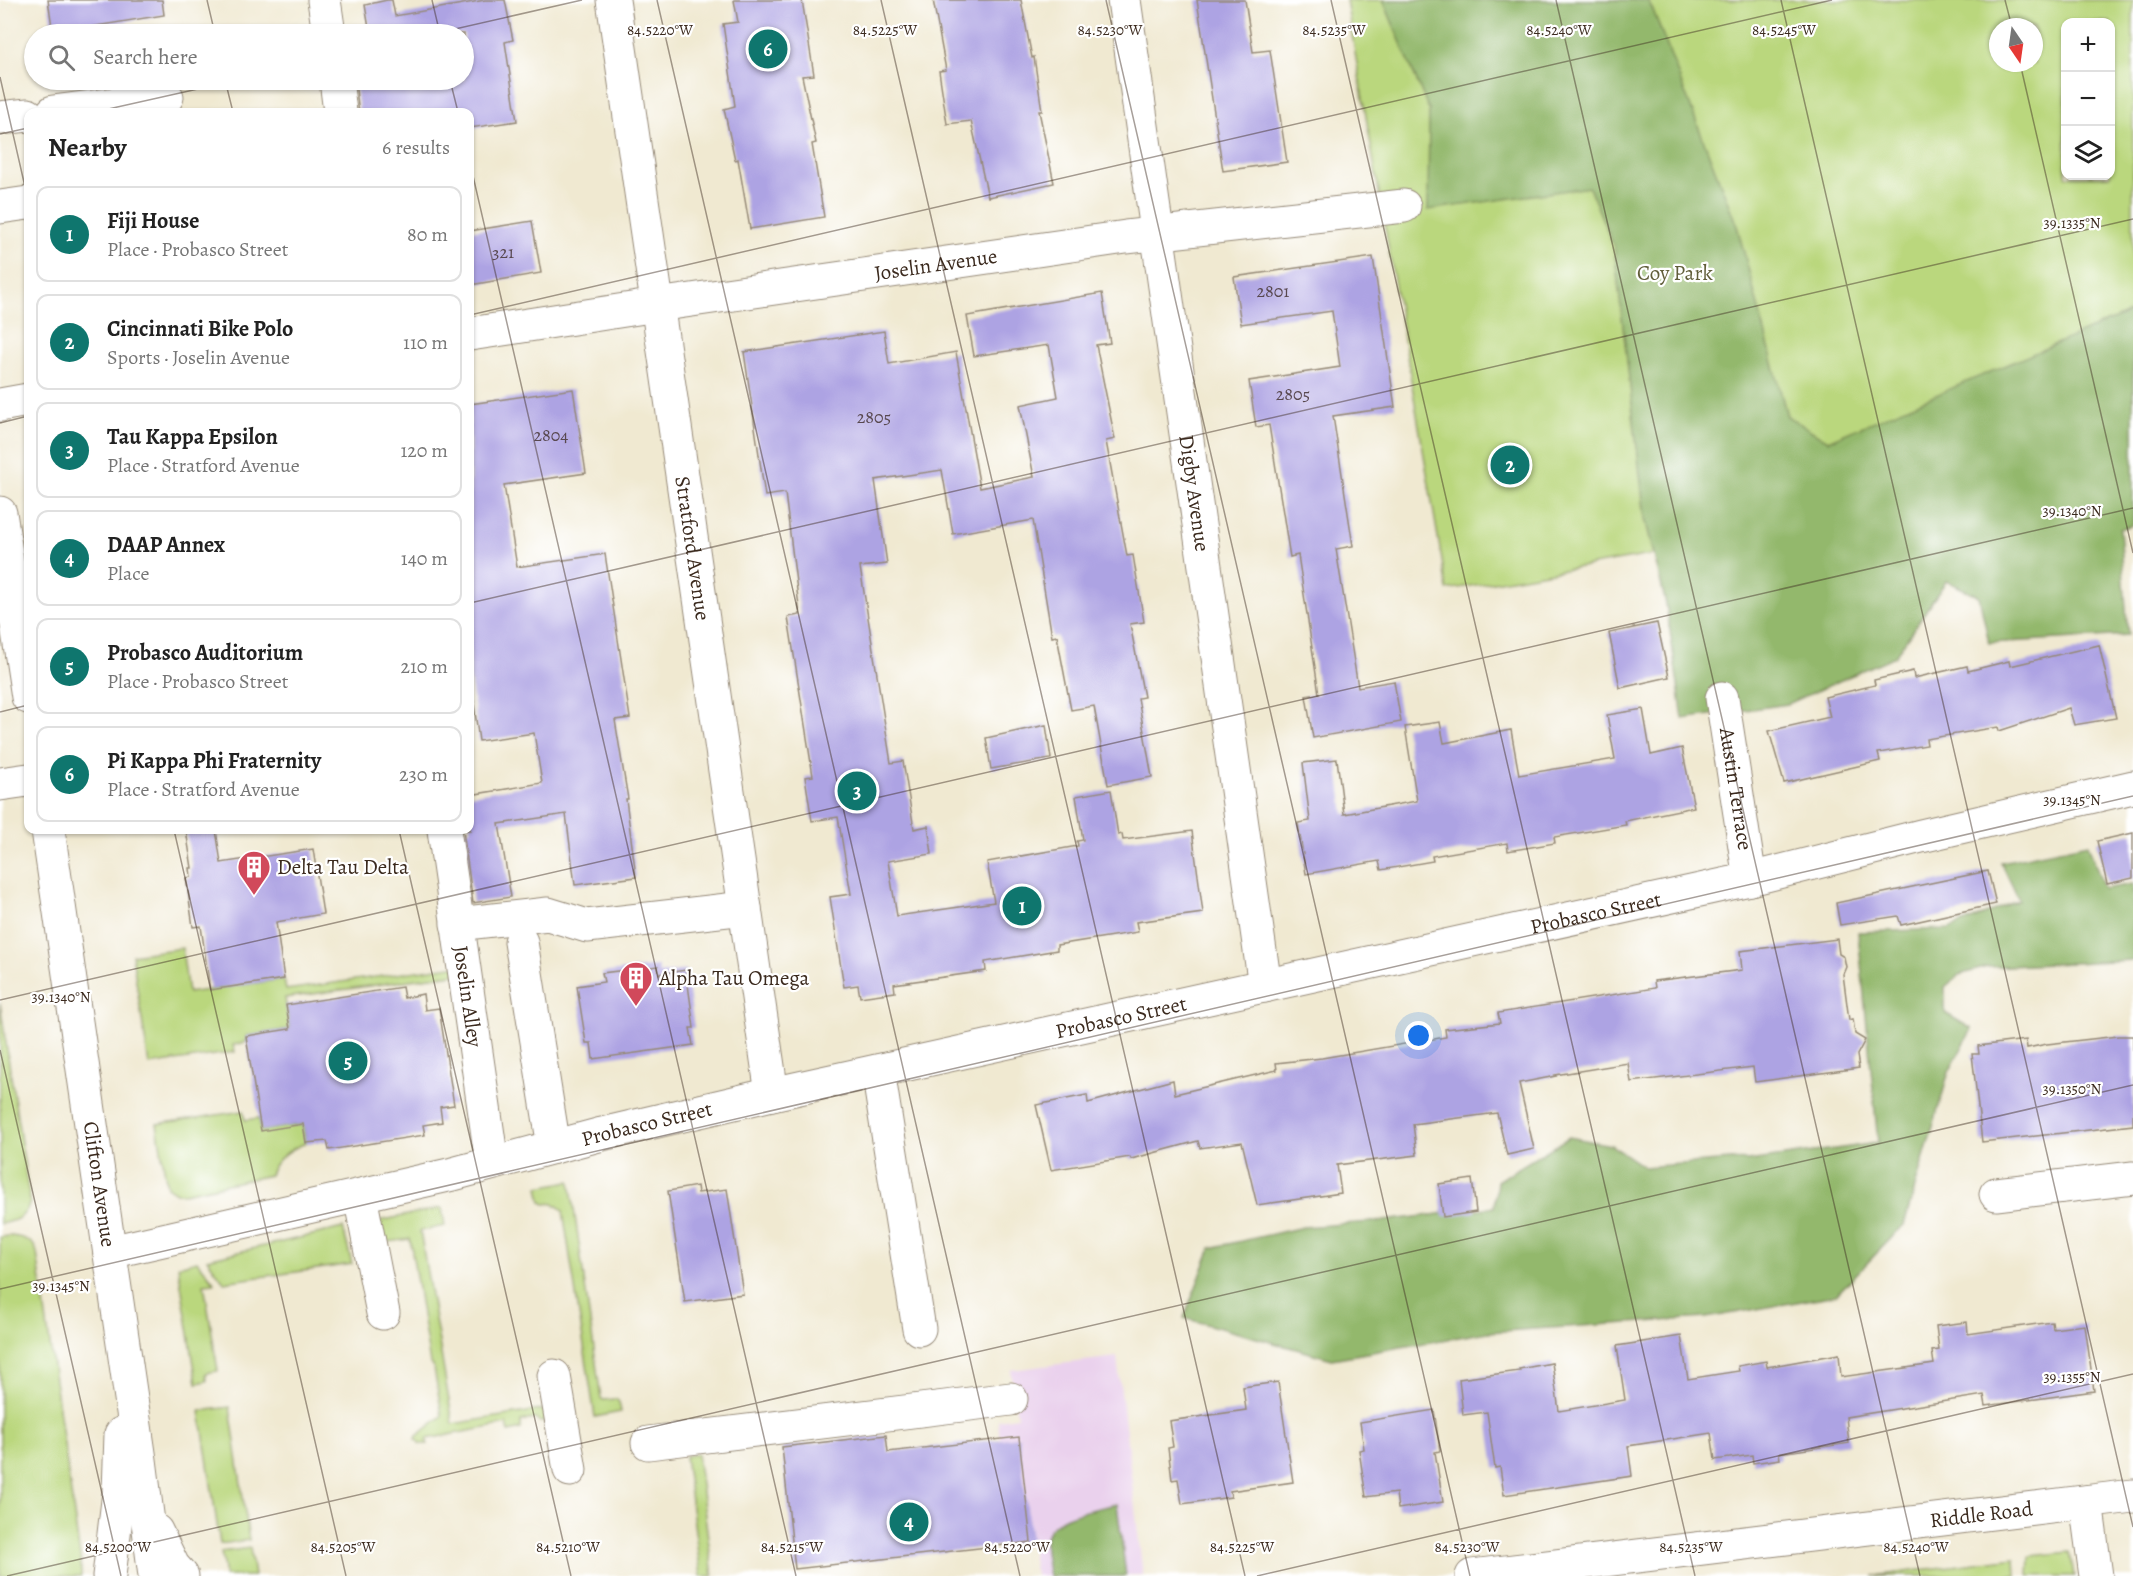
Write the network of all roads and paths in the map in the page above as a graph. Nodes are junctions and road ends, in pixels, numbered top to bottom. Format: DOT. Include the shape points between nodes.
graph roads {
  1 [pos="324,0"];
  2 [pos="613,0"];
  3 [pos="1124,0"];
  4 [pos="328,24"];
  5 [pos="337,90"];
  6 [pos="167,97"];
  7 [pos="83,108"];
  8 [pos="340,108"];
  9 [pos="24,115"];
  10 [pos="0,118"];
  11 [pos="24,203"];
  12 [pos="1404,206"];
  13 [pos="0,207"];
  14 [pos="1157,233"];
  15 [pos="657,305"];
  16 [pos="474,333"];
  17 [pos="24,401"];
  18 [pos="0,405"];
  19 [pos="0,513"];
  20 [pos="23,611"];
  21 [pos="24,628"];
  22 [pos="1722,698"];
  23 [pos="24,781"];
  24 [pos="0,784"];
  25 [pos="2133,787"];
  26 [pos="49,834"];
  27 [pos="445,834"];
  28 [pos="1750,879"];
  29 [pos="745,908"];
  30 [pos="457,924"];
  31 [pos="521,942"];
  32 [pos="1265,986"];
  33 [pos="878,1071"];
  34 [pos="772,1094"];
  35 [pos="554,1147"];
  36 [pos="492,1163"];
  37 [pos="2133,1178"];
  38 [pos="1996,1194"];
  39 [pos="360,1196"];
  40 [pos="110,1252"];
  41 [pos="383,1312"];
  42 [pos="919,1329"];
  43 [pos="124,1358"];
  44 [pos="554,1376"];
  45 [pos="1011,1400"];
  46 [pos="648,1443"];
  47 [pos="570,1470"];
  48 [pos="2133,1496"];
  49 [pos="2086,1502"];
  50 [pos="146,1504"];
  51 [pos="109,1576"];
  52 [pos="155,1576"];
  53 [pos="182,1576"];
  54 [pos="1475,1576"];
  55 [pos="2096,1576"];
  1 -- 4 [label="street"];
  2 -- 15 [label="street, Stratford Avenue"];
  3 -- 14 [label="street, Digby Avenue"];
  5 -- 8 [label="street"];
  6 -- 7 [label="street"];
  9 -- 10 [label="street"];
  11 -- 13 [label="street"];
  12 -- 14 [label="street, Joselin Avenue"];
  14 -- 15 [label="street, Joselin Avenue"];
  14 -- 32 [label="street, Digby Avenue"];
  15 -- 16 [label="street, Joselin Avenue"];
  15 -- 29 [label="street, Stratford Avenue"];
  17 -- 18 [label="street"];
  19 -- 20 [label="street"];
  20 -- 21 [label="street"];
  22 -- 28 [label="street, Austin Terrace"];
  23 -- 24 [label="street"];
  25 -- 28 [label="street, Probasco Street"];
  26 -- 40 [label="street, Clifton Avenue"];
  27 -- 30 [label="street, Joselin Alley"];
  28 -- 32 [label="street, Probasco Street"];
  29 -- 30 [label="street" via="587,926 548,914"];
  29 -- 34 [label="street, Stratford Avenue"];
  30 -- 36 [label="street, Joselin Alley"];
  31 -- 35 [label="street"];
  32 -- 33 [label="street, Probasco Street"];
  33 -- 34 [label="street, Probasco Street"];
  33 -- 42 [label="street"];
  34 -- 35 [label="street, Probasco Street"];
  35 -- 36 [label="street, Probasco Street"];
  36 -- 39 [label="street, Probasco Street"];
  37 -- 38 [label="street"];
  39 -- 40 [label="street, Probasco Street"];
  39 -- 41 [label="street"];
  40 -- 43 [label="street, Clifton Avenue"];
  43 -- 50 [label="street, Clifton Avenue"];
  43 -- 51 [label="street" via="119,1492"];
  44 -- 47 [label="street"];
  45 -- 46 [label="street"];
  48 -- 49 [label="street, Riddle Road"];
  49 -- 54 [label="street, Riddle Road"];
  49 -- 55 [label="street"];
  50 -- 52 [label="street, Clifton Avenue"];
  50 -- 53 [label="street" via="173,1566"];
}
